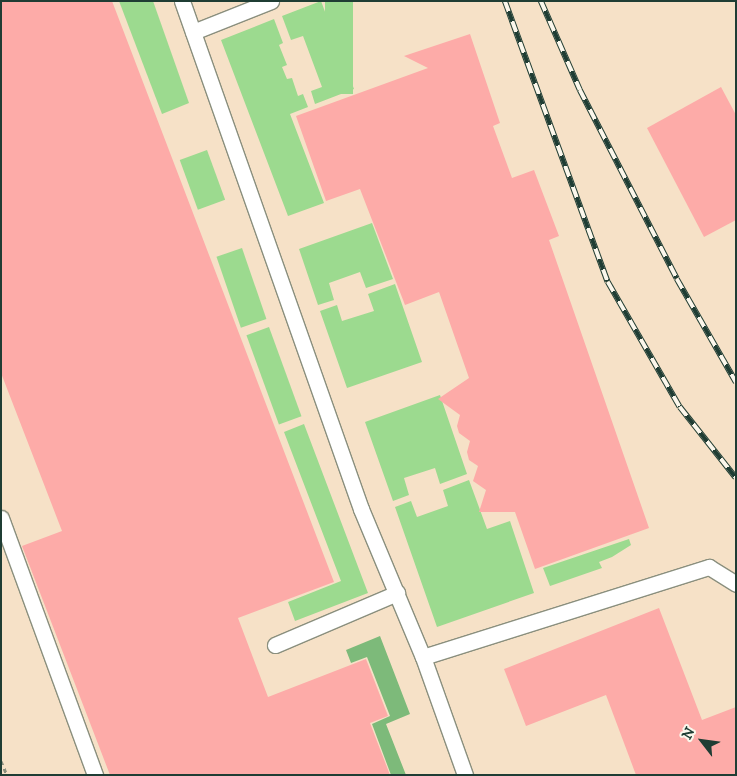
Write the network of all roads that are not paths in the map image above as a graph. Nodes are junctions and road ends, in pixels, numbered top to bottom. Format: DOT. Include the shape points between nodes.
graph roads {
  1 [pos="182,1"];
  2 [pos="271,1"];
  3 [pos="193,32"];
  4 [pos="1,518"];
  5 [pos="736,584"];
  6 [pos="397,593"];
  7 [pos="275,646"];
  8 [pos="423,657"];
  9 [pos="95,775"];
  10 [pos="465,775"];
  1 -- 3 [label="lane"];
  2 -- 3 [label="lane"];
  3 -- 6 [label="lane" via="361,509"];
  4 -- 9 [label="lane"];
  5 -- 8 [label="lane" via="709,567"];
  6 -- 7 [label="lane"];
  6 -- 8 [label="lane"];
  8 -- 10 [label="lane"];
}
